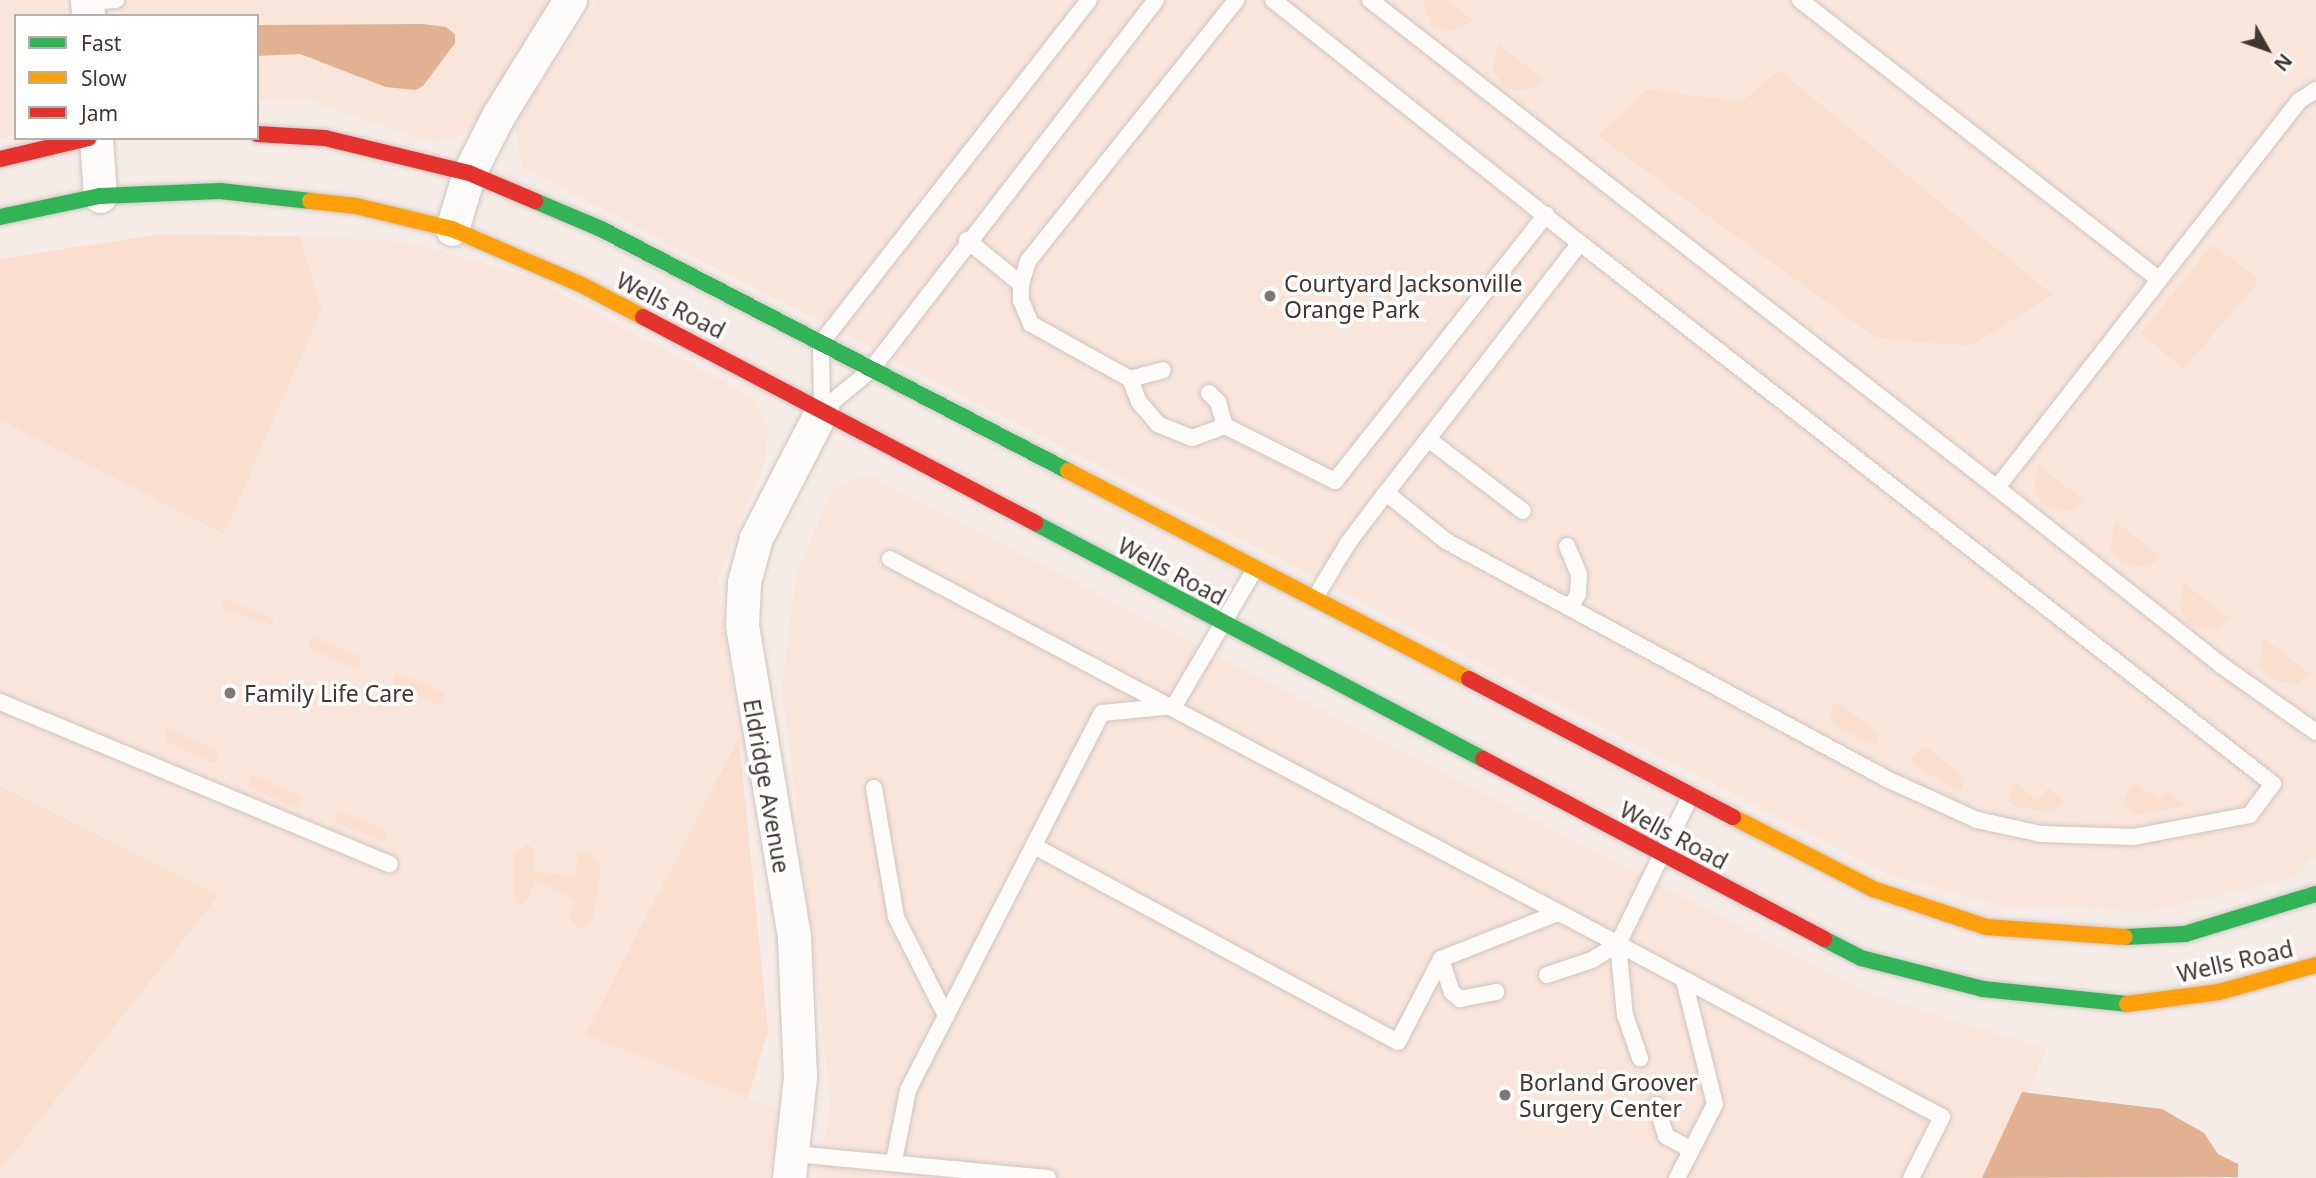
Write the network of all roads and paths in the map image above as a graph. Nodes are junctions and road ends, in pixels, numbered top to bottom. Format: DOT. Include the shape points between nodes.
graph roads {
  1 [pos="570,0"];
  2 [pos="1089,0"];
  3 [pos="1156,0"];
  4 [pos="1236,0"];
  5 [pos="1273,0"];
  6 [pos="1370,0"];
  7 [pos="1800,0"];
  8 [pos="2316,90"];
  9 [pos="259,134"];
  10 [pos="81,140"];
  11 [pos="96,140"];
  12 [pos="0,159"];
  13 [pos="469,173"];
  14 [pos="100,196"];
  15 [pos="1546,215"];
  16 [pos="0,217"];
  17 [pos="452,229"];
  18 [pos="967,240"];
  19 [pos="1580,243"];
  20 [pos="2158,279"];
  21 [pos="1021,284"];
  22 [pos="821,343"];
  23 [pos="871,370"];
  24 [pos="1163,370"];
  25 [pos="1130,379"];
  26 [pos="1209,393"];
  27 [pos="822,410"];
  28 [pos="1225,426"];
  29 [pos="1428,439"];
  30 [pos="1997,488"];
  31 [pos="1386,493"];
  32 [pos="1523,511"];
  33 [pos="1567,546"];
  34 [pos="890,559"];
  35 [pos="1256,568"];
  36 [pos="1315,598"];
  37 [pos="1571,606"];
  38 [pos="1223,624"];
  39 [pos="0,702"];
  40 [pos="1174,706"];
  41 [pos="2316,732"];
  42 [pos="874,788"];
  43 [pos="1691,795"];
  44 [pos="1034,846"];
  45 [pos="1664,855"];
  46 [pos="390,864"];
  47 [pos="2316,894"];
  48 [pos="1558,913"];
  49 [pos="1618,944"];
  50 [pos="1441,959"];
  51 [pos="2316,965"];
  52 [pos="1547,975"];
  53 [pos="1684,981"];
  54 [pos="1496,992"];
  55 [pos="946,1016"];
  56 [pos="1640,1058"];
  57 [pos="1656,1105"];
  58 [pos="1691,1150"];
  59 [pos="894,1161"];
  60 [pos="791,1166"];
  61 [pos="1048,1178"];
  62 [pos="1677,1178"];
  63 [pos="1911,1178"];
  1 -- 13 [label="street" via="498,116"];
  2 -- 22 [label="lane"];
  3 -- 18 [label="lane"];
  4 -- 21 [label="lane" via="1028,261"];
  5 -- 15 [label="lane"];
  6 -- 30 [label="lane"];
  7 -- 20 [label="lane"];
  8 -- 20 [label="lane" via="2300,101"];
  9 -- 13 [label="main road, Wells Road" via="325,138"];
  10 -- 12 [label="main road"];
  11 -- 14 [label="street"];
  13 -- 17 [label="street"];
  13 -- 22 [label="main road, Wells Road" via="601,229"];
  14 -- 16 [label="main road, Wells Road"];
  14 -- 17 [label="main road, Wells Road" via="219,191 356,206"];
  15 -- 19 [label="lane"];
  15 -- 28 [label="lane" via="1335,481"];
  17 -- 27 [label="main road, Wells Road" via="580,284"];
  18 -- 21 [label="lane"];
  18 -- 23 [label="lane"];
  19 -- 29 [label="lane"];
  19 -- 37 [label="lane" via="2273,784 2249,815 2134,837 2041,834 1977,820 1887,779"];
  20 -- 30 [label="lane"];
  21 -- 25 [label="lane" via="1021,300 1031,324"];
  22 -- 23 [label="main road, Wells Road"];
  22 -- 27 [label="lane"];
  23 -- 27 [label="lane"];
  23 -- 35 [label="main road, Wells Road"];
  24 -- 25 [label="lane"];
  25 -- 28 [label="lane" via="1146,414 1170,431 1201,438"];
  26 -- 28 [label="lane" via="1218,402"];
  27 -- 38 [label="main road, Wells Road"];
  27 -- 60 [label="street, Eldridge Avenue" via="756,538 744,582 741,625 794,936 800,1076"];
  29 -- 31 [label="lane"];
  29 -- 32 [label="lane"];
  30 -- 41 [label="lane" via="2221,665"];
  31 -- 36 [label="lane"];
  31 -- 37 [label="lane" via="1446,541"];
  33 -- 37 [label="lane" via="1579,574 1578,594"];
  34 -- 40 [label="lane"];
  35 -- 36 [label="main road, Wells Road"];
  35 -- 38 [label="lane"];
  36 -- 43 [label="main road, Wells Road"];
  38 -- 40 [label="lane"];
  38 -- 45 [label="main road, Wells Road"];
  39 -- 46 [label="lane"];
  40 -- 44 [label="lane" via="1102,713"];
  40 -- 48 [label="lane"];
  42 -- 55 [label="lane" via="896,917"];
  43 -- 45 [label="lane"];
  43 -- 47 [label="main road, Wells Road" via="1873,889 1986,928 2108,939 2185,934"];
  44 -- 50 [label="lane" via="1398,1042"];
  44 -- 55 [label="lane"];
  45 -- 49 [label="lane"];
  45 -- 51 [label="main road, Wells Road" via="1861,958 1983,989 2125,1004 2219,992"];
  48 -- 49 [label="lane"];
  48 -- 50 [label="lane"];
  49 -- 52 [label="lane" via="1592,960"];
  49 -- 53 [label="lane"];
  49 -- 56 [label="lane" via="1625,1015"];
  50 -- 54 [label="lane" via="1452,992 1461,999"];
  53 -- 58 [label="lane" via="1715,1104"];
  53 -- 63 [label="lane" via="1942,1117"];
  55 -- 59 [label="lane" via="908,1090"];
  57 -- 58 [label="lane" via="1666,1136"];
  58 -- 62 [label="lane"];
  59 -- 60 [label="lane"];
  59 -- 61 [label="lane"];
}
